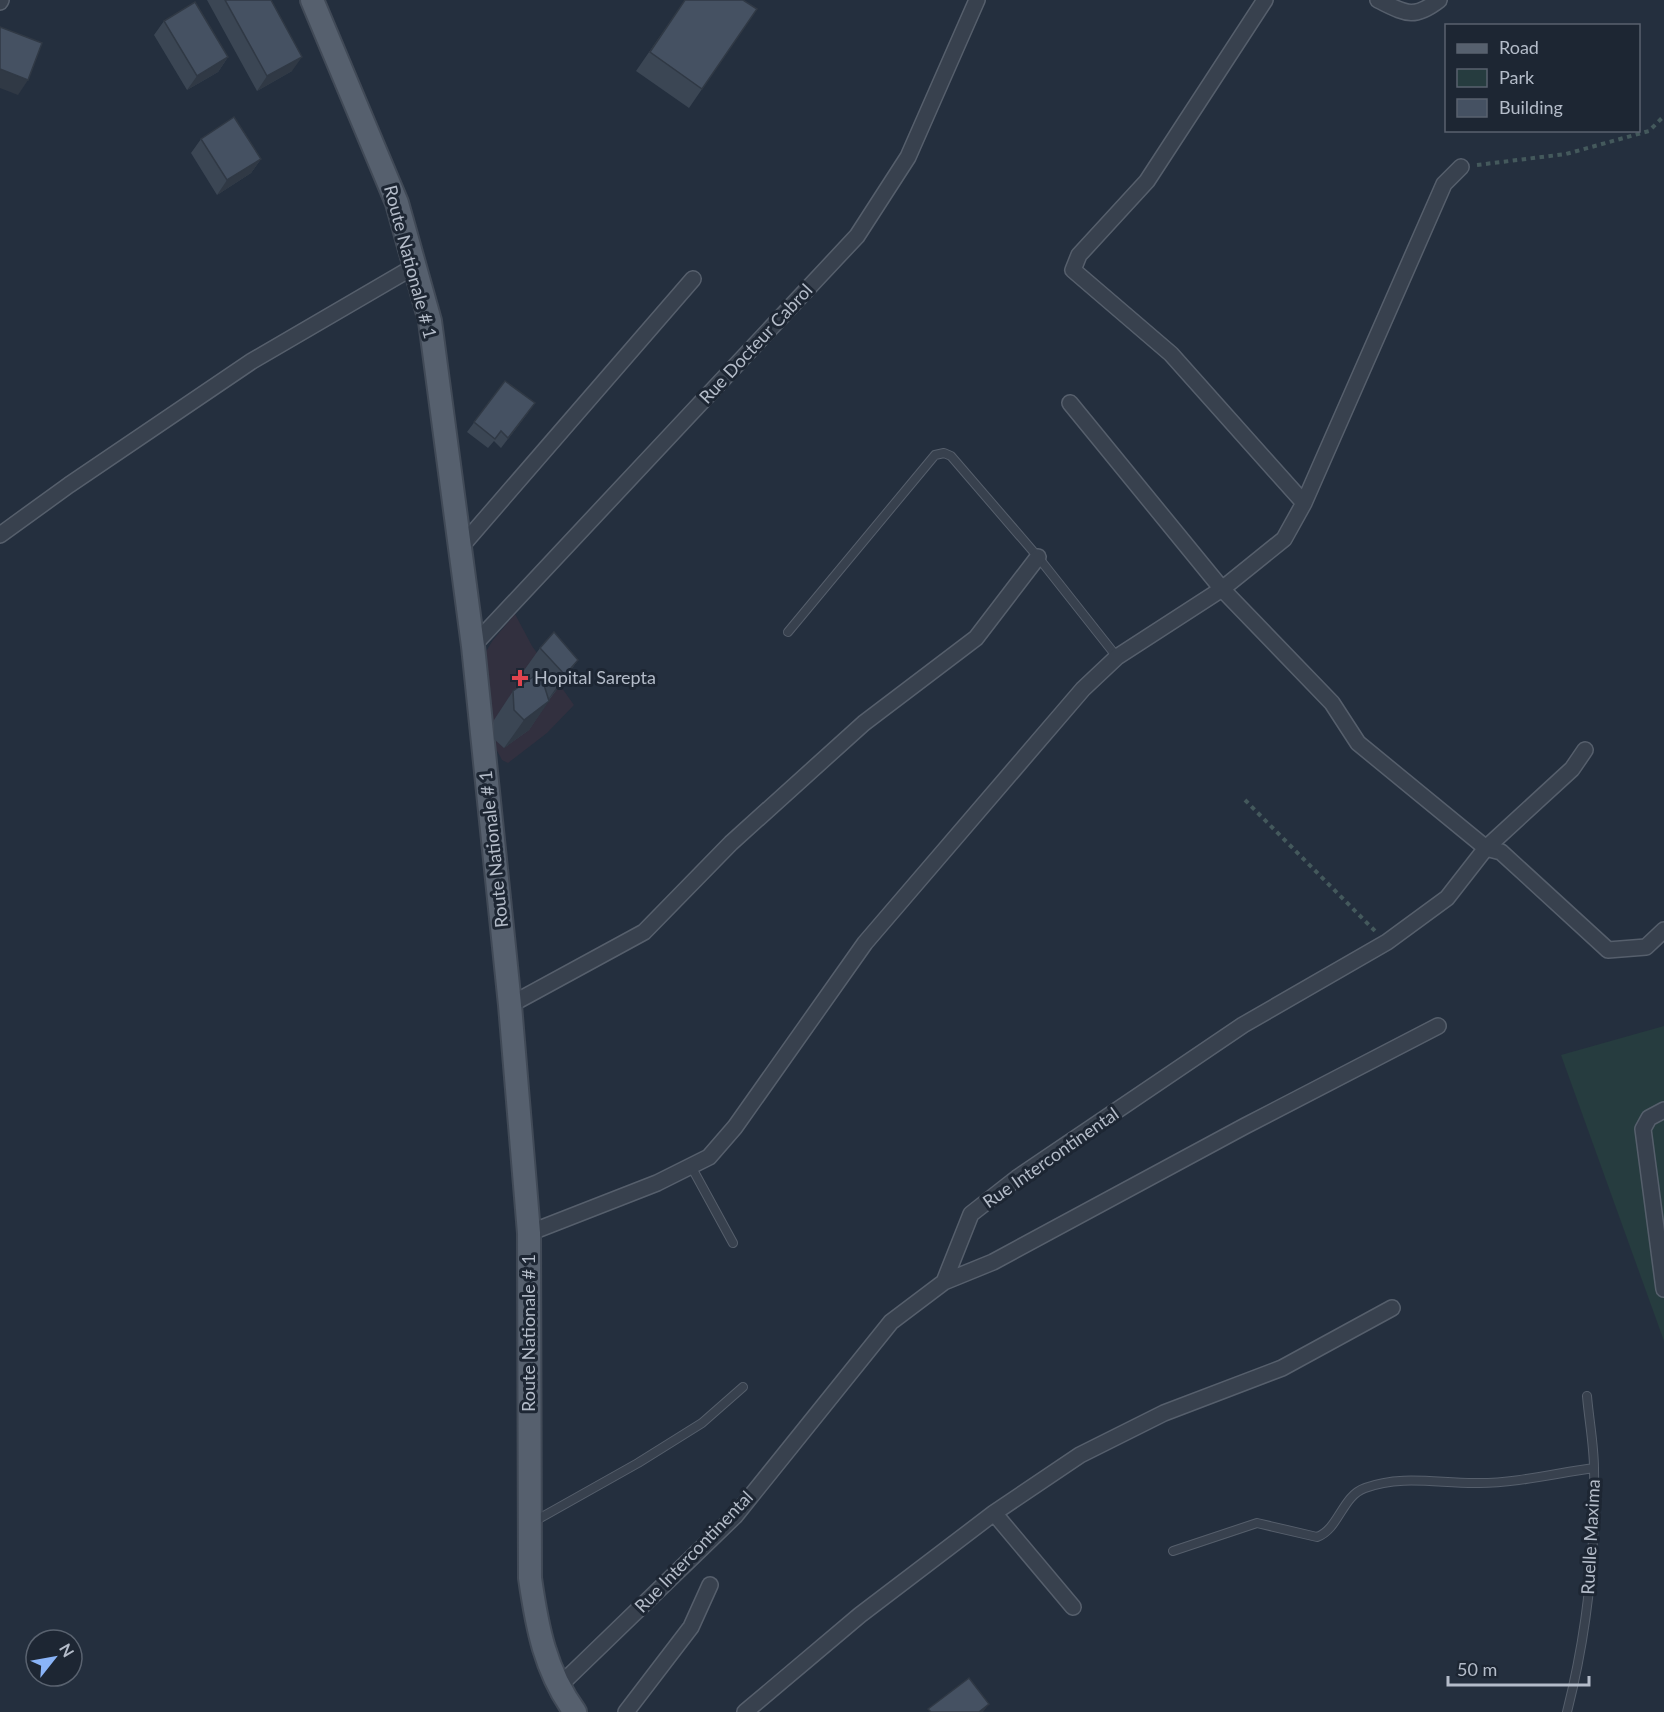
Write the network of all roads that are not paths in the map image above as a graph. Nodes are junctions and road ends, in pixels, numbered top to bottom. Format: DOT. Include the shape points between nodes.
graph roads {
  1 [pos="312,0"];
  2 [pos="977,0"];
  3 [pos="1265,0"];
  4 [pos="1378,0"];
  5 [pos="1439,0"];
  6 [pos="1461,167"];
  7 [pos="415,266"];
  8 [pos="693,279"];
  9 [pos="1070,403"];
  10 [pos="1304,502"];
  11 [pos="0,535"];
  12 [pos="460,548"];
  13 [pos="1038,557"];
  14 [pos="1222,589"];
  15 [pos="788,632"];
  16 [pos="473,646"];
  17 [pos="1117,657"];
  18 [pos="1585,750"];
  19 [pos="1493,850"];
  20 [pos="1664,930"];
  21 [pos="510,1005"];
  22 [pos="1438,1026"];
  23 [pos="1664,1110"];
  24 [pos="692,1167"];
  25 [pos="529,1233"];
  26 [pos="733,1244"];
  27 [pos="1662,1261"];
  28 [pos="944,1282"];
  29 [pos="1664,1289"];
  30 [pos="1392,1308"];
  31 [pos="743,1387"];
  32 [pos="1587,1396"];
  33 [pos="1594,1468"];
  34 [pos="994,1513"];
  35 [pos="529,1525"];
  36 [pos="1173,1551"];
  37 [pos="710,1585"];
  38 [pos="1073,1607"];
  39 [pos="557,1688"];
  40 [pos="575,1712"];
  41 [pos="626,1712"];
  42 [pos="745,1712"];
  43 [pos="1567,1712"];
  1 -- 7 [label="main road, Route Nationale # 1" via="397,203"];
  2 -- 16 [label="street, Rue Docteur Cabrol" via="908,158 857,236"];
  3 -- 10 [label="street" via="1147,181 1079,255 1073,270 1171,354"];
  4 -- 5 [label="street" via="1410,14"];
  6 -- 10 [label="street" via="1444,184"];
  7 -- 11 [label="street" via="252,361"];
  7 -- 12 [label="main road, Route Nationale # 1" via="430,321"];
  8 -- 12 [label="street"];
  9 -- 14 [label="street"];
  10 -- 14 [label="street" via="1284,539"];
  12 -- 16 [label="main road, Route Nationale # 1"];
  13 -- 15 [label="lane" via="951,456 935,455"];
  13 -- 17 [label="lane"];
  13 -- 21 [label="street" via="976,638 864,723 731,843 644,932"];
  14 -- 17 [label="street"];
  14 -- 19 [label="street" via="1332,703 1358,743"];
  16 -- 21 [label="main road, Route Nationale # 1"];
  17 -- 24 [label="street" via="1083,689 865,943 735,1127 709,1157"];
  18 -- 19 [label="street, Rue Intercontinental" via="1572,769"];
  19 -- 20 [label="street" via="1608,950 1646,947"];
  19 -- 28 [label="street, Rue Intercontinental" via="1447,898 1387,942 1243,1025 1017,1178 971,1214"];
  21 -- 25 [label="main road, Route Nationale # 1"];
  22 -- 28 [label="street" via="993,1262"];
  23 -- 27 [label="street" via="1649,1118 1642,1129"];
  24 -- 25 [label="street"];
  24 -- 26 [label="lane"];
  25 -- 35 [label="main road, Route Nationale # 1"];
  27 -- 29 [label="street"];
  28 -- 39 [label="street, Rue Intercontinental" via="891,1322 735,1516"];
  30 -- 34 [label="street" via="1282,1368 1164,1413 1080,1455"];
  31 -- 35 [label="lane" via="702,1423"];
  32 -- 33 [label="lane, Ruelle Maxima"];
  33 -- 36 [label="lane" via="1481,1483 1403,1479 1363,1488 1327,1531 1317,1537 1257,1523"];
  33 -- 43 [label="lane, Ruelle Maxima" via="1592,1571"];
  34 -- 38 [label="street"];
  34 -- 42 [label="street" via="860,1615"];
  35 -- 39 [label="main road, Route Nationale # 1" via="530,1578 537,1629"];
  37 -- 41 [label="street" via="691,1627"];
  39 -- 40 [label="main road, Route Nationale # 1"];
}
